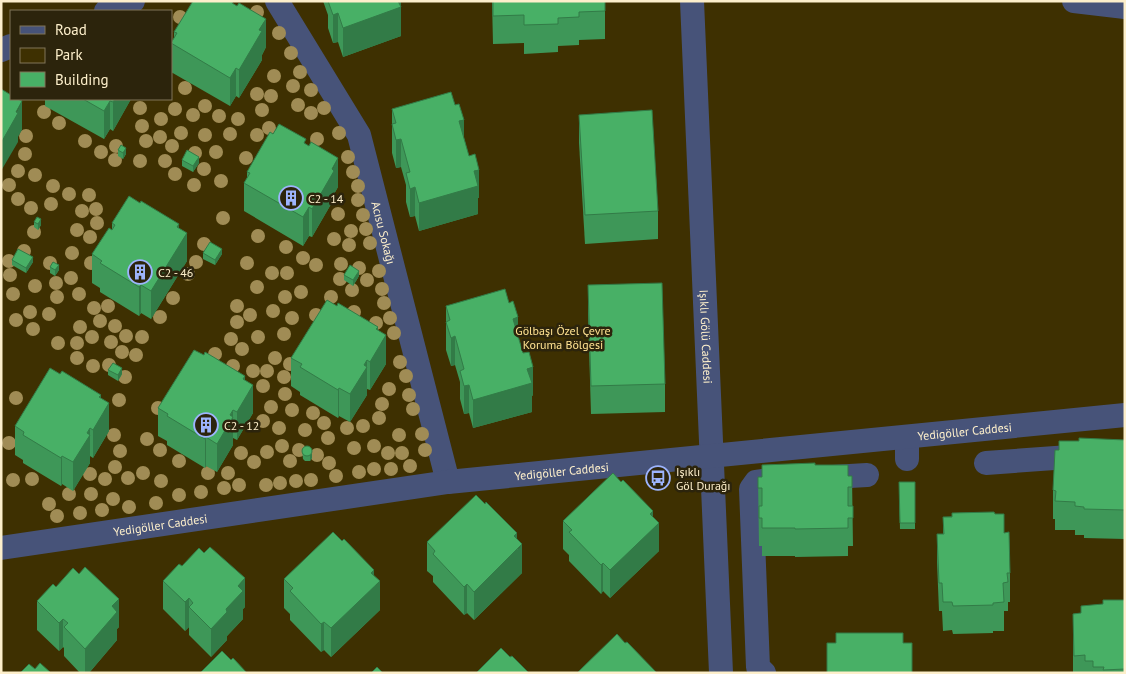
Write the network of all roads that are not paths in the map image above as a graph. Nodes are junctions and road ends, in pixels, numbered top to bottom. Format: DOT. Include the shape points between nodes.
graph roads {
  1 [pos="133,1"];
  2 [pos="277,1"];
  3 [pos="692,1"];
  4 [pos="1074,1"];
  5 [pos="1125,8"];
  6 [pos="109,10"];
  7 [pos="1125,415"];
  8 [pos="1125,453"];
  9 [pos="712,456"];
  10 [pos="986,463"];
  11 [pos="867,475"];
  12 [pos="448,482"];
  13 [pos="1,548"];
  14 [pos="756,618"];
  15 [pos="719,619"];
  16 [pos="721,673"];
  17 [pos="764,673"];
  1 -- 6 [label="street"];
  2 -- 12 [label="street, Acısu Sokağı" via="359,136"];
  3 -- 9 [label="street, Işıklı Gölü Caddesi"];
  4 -- 5 [label="street"];
  7 -- 9 [label="street, Yedigöller Caddesi" via="907,448"];
  8 -- 10 [label="street"];
  9 -- 12 [label="street, Yedigöller Caddesi"];
  9 -- 15 [label="street, Işıklı Gölü Caddesi"];
  11 -- 14 [label="street" via="756,482 750,497"];
  12 -- 13 [label="street, Yedigöller Caddesi"];
  14 -- 15 [label="street"];
  14 -- 17 [label="street" via="758,666"];
  15 -- 16 [label="street, Işıklı Gölü Caddesi"];
}
